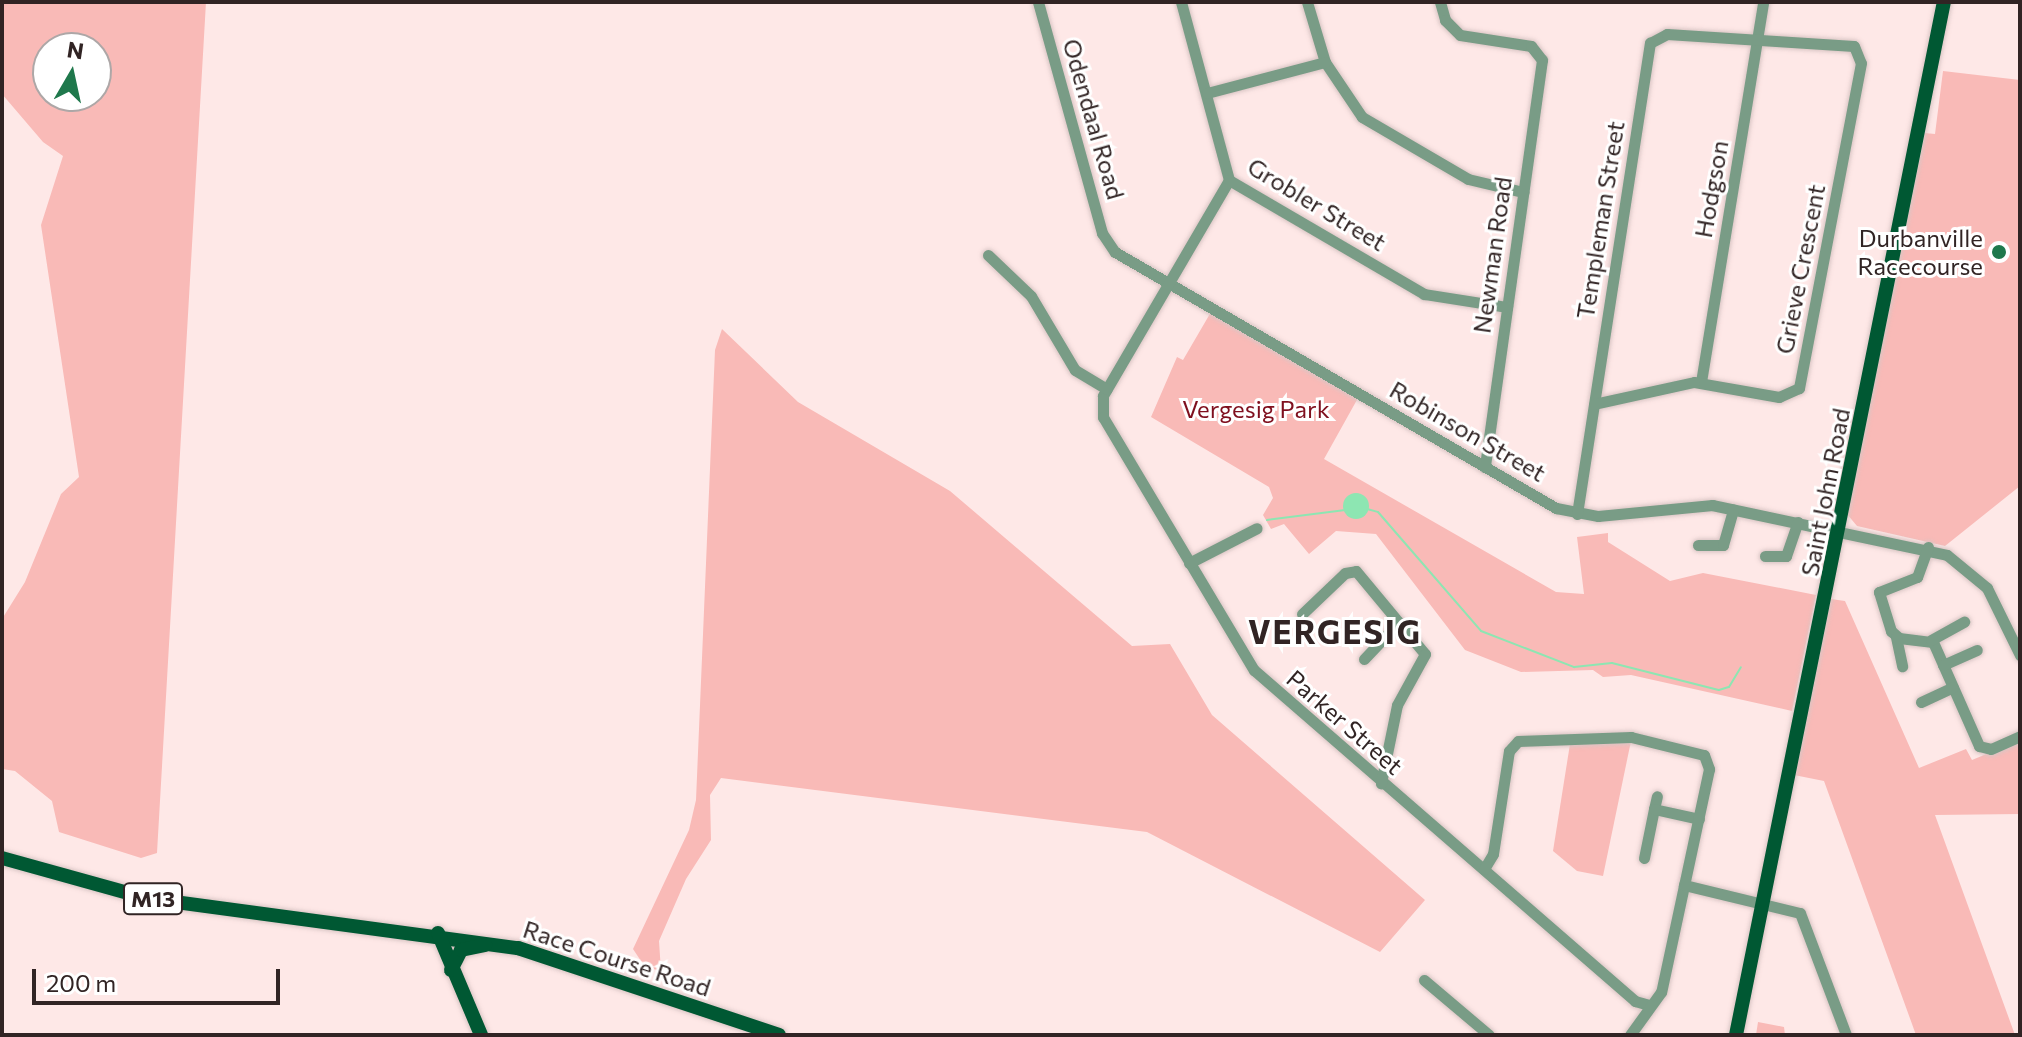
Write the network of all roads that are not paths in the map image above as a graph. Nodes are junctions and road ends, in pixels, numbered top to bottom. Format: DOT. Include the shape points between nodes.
graph roads {
  1 [pos="1038,2"];
  2 [pos="1181,2"];
  3 [pos="1307,2"];
  4 [pos="1440,2"];
  5 [pos="1763,2"];
  6 [pos="1944,2"];
  7 [pos="1759,39"];
  8 [pos="1325,62"];
  9 [pos="1207,93"];
  10 [pos="1229,180"];
  11 [pos="1523,192"];
  12 [pos="1109,247"];
  13 [pos="988,255"];
  14 [pos="1168,283"];
  15 [pos="1507,307"];
  16 [pos="1701,382"];
  17 [pos="1107,389"];
  18 [pos="1594,404"];
  19 [pos="1485,467"];
  20 [pos="1733,509"];
  21 [pos="1577,514"];
  22 [pos="1798,522"];
  23 [pos="1257,528"];
  24 [pos="1840,530"];
  25 [pos="1698,545"];
  26 [pos="1928,547"];
  27 [pos="1765,556"];
  28 [pos="1189,563"];
  29 [pos="1302,614"];
  30 [pos="1399,622"];
  31 [pos="1964,622"];
  32 [pos="1896,637"];
  33 [pos="1931,640"];
  34 [pos="1977,650"];
  35 [pos="2020,655"];
  36 [pos="1364,659"];
  37 [pos="1943,665"];
  38 [pos="1902,666"];
  39 [pos="1953,687"];
  40 [pos="1921,702"];
  41 [pos="2020,736"];
  42 [pos="1381,783"];
  43 [pos="1657,796"];
  44 [pos="1654,809"];
  45 [pos="1699,819"];
  46 [pos="2,858"];
  47 [pos="1644,858"];
  48 [pos="1484,869"];
  49 [pos="1684,885"];
  50 [pos="1761,902"];
  51 [pos="438,933"];
  52 [pos="505,945"];
  53 [pos="451,970"];
  54 [pos="1424,980"];
  55 [pos="1742,989"];
  56 [pos="1649,1005"];
  57 [pos="481,1035"];
  58 [pos="779,1035"];
  59 [pos="1489,1035"];
  60 [pos="1630,1035"];
  61 [pos="1728,1035"];
  62 [pos="1736,1035"];
  63 [pos="1846,1035"];
  1 -- 12 [label="street, Odendaal Road"];
  2 -- 9 [label="street, Grobler Street"];
  3 -- 8 [label="street"];
  4 -- 11 [label="street, Newman Road" via="1448,25 1465,38 1538,51 1542,63"];
  5 -- 7 [label="street, Hodgson"];
  6 -- 24 [label="main road, Saint John Road"];
  7 -- 16 [label="street, Hodgson"];
  7 -- 16 [label="street, Grieve Crescent" via="1850,44 1861,59 1799,388 1779,397"];
  7 -- 18 [label="street, Templeman Street" via="1664,34 1650,43"];
  8 -- 9 [label="street"];
  8 -- 11 [label="street" via="1349,102 1369,122 1468,179"];
  9 -- 10 [label="street, Grobler Street"];
  10 -- 14 [label="street"];
  10 -- 15 [label="street, Grobler Street" via="1424,294"];
  11 -- 15 [label="street, Newman Road"];
  12 -- 14 [label="street, Robinson Street"];
  13 -- 17 [label="street" via="1031,296 1075,370"];
  14 -- 17 [label="street"];
  14 -- 19 [label="street, Robinson Street"];
  15 -- 19 [label="street, Newman Road"];
  16 -- 18 [label="street, Grieve Crescent"];
  17 -- 28 [label="street, Parker Street" via="1103,417"];
  18 -- 21 [label="street, Templeman Street"];
  19 -- 21 [label="street, Robinson Street" via="1548,504"];
  20 -- 21 [label="street, Robinson Street" via="1702,505"];
  20 -- 22 [label="street, Robinson Street"];
  20 -- 25 [label="street" via="1723,545"];
  22 -- 24 [label="street, Robinson Street"];
  22 -- 27 [label="street" via="1786,556"];
  23 -- 28 [label="street"];
  24 -- 26 [label="street, Robinson Street"];
  24 -- 50 [label="main road, Saint John Road"];
  26 -- 32 [label="street" via="1917,577 1879,592"];
  26 -- 35 [label="street, Robinson Street" via="1956,559 1980,579"];
  28 -- 42 [label="street, Parker Street" via="1254,670"];
  29 -- 30 [label="street" via="1352,571 1362,575"];
  30 -- 36 [label="street"];
  30 -- 42 [label="street" via="1426,657 1400,700"];
  31 -- 33 [label="street"];
  32 -- 33 [label="street"];
  32 -- 38 [label="street"];
  33 -- 37 [label="street"];
  34 -- 37 [label="street"];
  37 -- 39 [label="street"];
  39 -- 40 [label="street"];
  39 -- 41 [label="street" via="1974,736 1988,749"];
  42 -- 48 [label="street, Parker Street"];
  43 -- 44 [label="street"];
  44 -- 45 [label="street"];
  44 -- 47 [label="street"];
  45 -- 48 [label="street" via="1709,769 1701,752 1631,737 1521,739 1509,751 1493,854"];
  45 -- 49 [label="street"];
  46 -- 51 [label="main road, M13" via="146,898"];
  48 -- 56 [label="street, Parker Street" via="1635,1001"];
  49 -- 50 [label="street"];
  49 -- 56 [label="street" via="1661,992"];
  50 -- 55 [label="main road, Saint John Road"];
  50 -- 63 [label="street" via="1802,915"];
  51 -- 52 [label="main road, Race Course Road / M13"];
  51 -- 53 [label="main road"];
  52 -- 53 [label="main road" via="465,947"];
  52 -- 58 [label="main road, Race Course Road / M13"];
  53 -- 57 [label="main road"];
  54 -- 59 [label="street"];
  55 -- 61 [label="main road, Saint John Road"];
  55 -- 62 [label="main road, Saint John Road"];
  56 -- 60 [label="street"];
}
